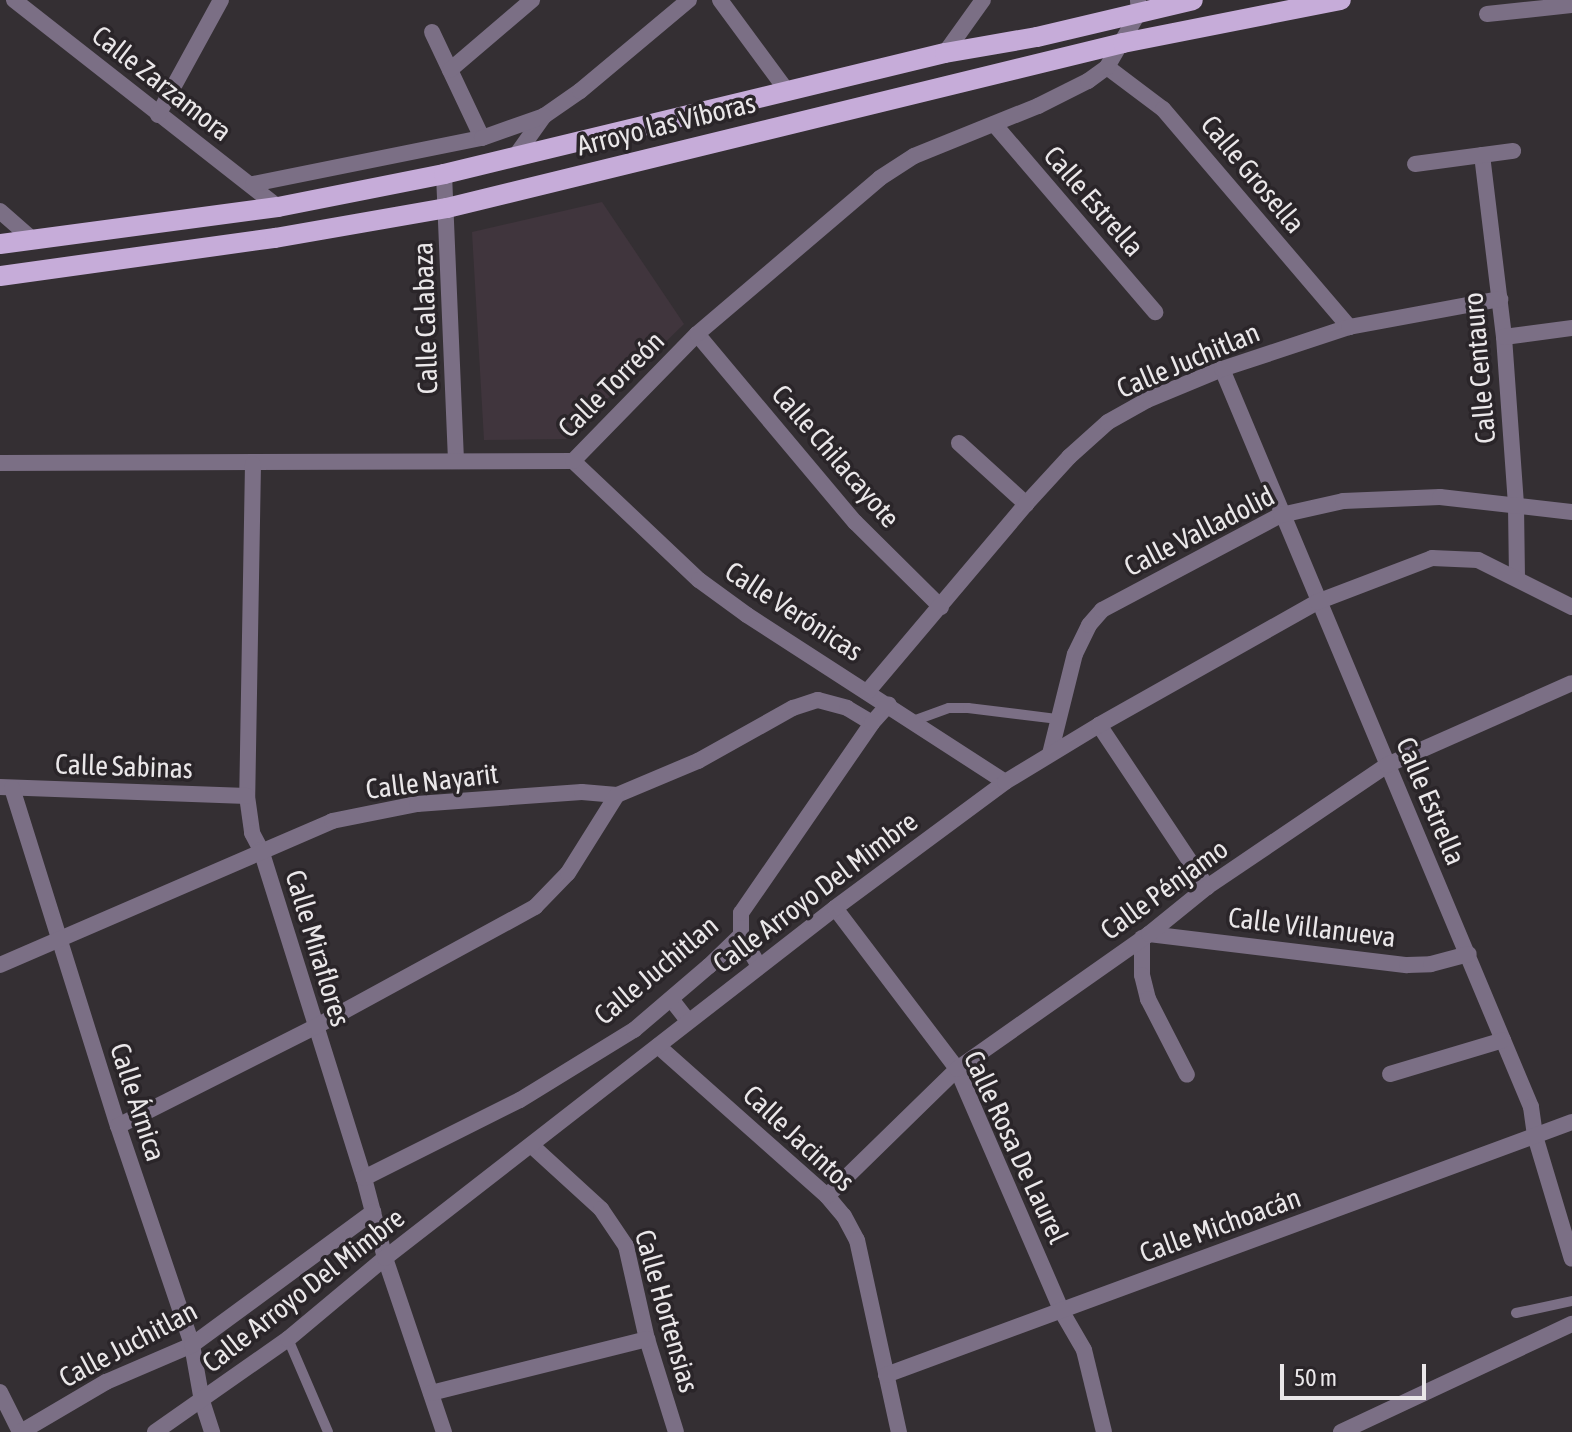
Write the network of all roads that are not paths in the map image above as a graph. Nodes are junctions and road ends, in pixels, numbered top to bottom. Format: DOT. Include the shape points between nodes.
graph roads {
  1 [pos="14,0"];
  2 [pos="221,0"];
  3 [pos="532,0"];
  4 [pos="689,0"];
  5 [pos="720,0"];
  6 [pos="983,0"];
  7 [pos="1193,0"];
  8 [pos="1341,0"];
  9 [pos="1572,5"];
  10 [pos="1138,6"];
  11 [pos="1487,14"];
  12 [pos="432,32"];
  13 [pos="1123,43"];
  14 [pos="945,53"];
  15 [pos="1107,67"];
  16 [pos="450,70"];
  17 [pos="787,91"];
  18 [pos="158,115"];
  19 [pos="544,116"];
  20 [pos="994,124"];
  21 [pos="482,138"];
  22 [pos="1513,151"];
  23 [pos="1482,155"];
  24 [pos="514,158"];
  25 [pos="1415,164"];
  26 [pos="444,174"];
  27 [pos="253,184"];
  28 [pos="278,207"];
  29 [pos="447,208"];
  30 [pos="0,211"];
  31 [pos="33,240"];
  32 [pos="0,244"];
  33 [pos="0,276"];
  34 [pos="1500,299"];
  35 [pos="1155,312"];
  36 [pos="1349,327"];
  37 [pos="1572,328"];
  38 [pos="697,334"];
  39 [pos="1504,337"];
  40 [pos="1222,369"];
  41 [pos="959,443"];
  42 [pos="456,461"];
  43 [pos="573,461"];
  44 [pos="0,463"];
  45 [pos="253,464"];
  46 [pos="1026,504"];
  47 [pos="1516,506"];
  48 [pos="1572,512"];
  49 [pos="1281,515"];
  50 [pos="1517,577"];
  51 [pos="1317,602"];
  52 [pos="941,607"];
  53 [pos="1572,607"];
  54 [pos="1572,683"];
  55 [pos="868,691"];
  56 [pos="889,704"];
  57 [pos="1058,719"];
  58 [pos="913,721"];
  59 [pos="872,723"];
  60 [pos="1099,725"];
  61 [pos="1050,754"];
  62 [pos="1387,765"];
  63 [pos="1005,782"];
  64 [pos="6,788"];
  65 [pos="617,795"];
  66 [pos="247,796"];
  67 [pos="261,850"];
  68 [pos="1207,887"];
  69 [pos="835,908"];
  70 [pos="741,935"];
  71 [pos="1145,936"];
  72 [pos="59,938"];
  73 [pos="1469,954"];
  74 [pos="0,965"];
  75 [pos="759,966"];
  76 [pos="671,999"];
  77 [pos="688,1021"];
  78 [pos="315,1027"];
  79 [pos="1503,1040"];
  80 [pos="658,1046"];
  81 [pos="957,1069"];
  82 [pos="1390,1074"];
  83 [pos="1187,1075"];
  84 [pos="1572,1122"];
  85 [pos="118,1126"];
  86 [pos="1535,1136"];
  87 [pos="531,1145"];
  88 [pos="364,1178"];
  89 [pos="827,1196"];
  90 [pos="373,1212"];
  91 [pos="385,1258"];
  92 [pos="1572,1259"];
  93 [pos="1572,1301"];
  94 [pos="1062,1312"];
  95 [pos="1516,1313"];
  96 [pos="1571,1330"];
  97 [pos="288,1339"];
  98 [pos="647,1339"];
  99 [pos="192,1345"];
  100 [pos="886,1375"];
  101 [pos="0,1392"];
  102 [pos="431,1393"];
  103 [pos="202,1401"];
  104 [pos="21,1432"];
  105 [pos="155,1432"];
  106 [pos="212,1432"];
  107 [pos="328,1432"];
  108 [pos="444,1432"];
  109 [pos="676,1432"];
  110 [pos="899,1432"];
  111 [pos="1104,1432"];
  112 [pos="1341,1432"];
  1 -- 18 [label="street, Calle Zarzamora"];
  2 -- 18 [label="street"];
  3 -- 16 [label="street"];
  4 -- 19 [label="street"];
  5 -- 17 [label="street"];
  6 -- 14 [label="street"];
  7 -- 10 [label="main road, Arroyo las Víboras"];
  8 -- 13 [label="main road, Arroyo las Víboras"];
  9 -- 11 [label="street"];
  10 -- 13 [label="street, Calle Torreón"];
  10 -- 14 [label="main road, Arroyo las Víboras"];
  12 -- 16 [label="street"];
  13 -- 15 [label="street, Calle Torreón"];
  13 -- 29 [label="main road, Arroyo las Víboras"];
  14 -- 17 [label="main road, Arroyo las Víboras"];
  15 -- 20 [label="street, Calle Torreón"];
  15 -- 36 [label="street, Calle Grosella" via="1163,109"];
  16 -- 21 [label="street"];
  17 -- 24 [label="main road, Arroyo las Víboras"];
  18 -- 27 [label="street, Calle Zarzamora"];
  19 -- 21 [label="street"];
  19 -- 24 [label="street"];
  20 -- 35 [label="street, Calle Estrella"];
  20 -- 38 [label="street, Calle Torreón" via="914,156 880,178"];
  21 -- 27 [label="street"];
  22 -- 23 [label="street"];
  23 -- 25 [label="street"];
  23 -- 34 [label="street, Calle Centauro"];
  24 -- 26 [label="main road, Arroyo las Víboras"];
  26 -- 28 [label="main road, Arroyo las Víboras"];
  26 -- 29 [label="street, Calle Calabaza"];
  27 -- 28 [label="street, Calle Zarzamora"];
  28 -- 31 [label="main road, Arroyo las Víboras"];
  29 -- 33 [label="main road, Arroyo las Víboras"];
  29 -- 42 [label="street, Calle Calabaza"];
  30 -- 31 [label="street"];
  31 -- 32 [label="main road, Arroyo las Víboras"];
  34 -- 36 [label="street, Calle Juchitlan"];
  34 -- 39 [label="street, Calle Centauro"];
  36 -- 40 [label="street, Calle Juchitlan"];
  37 -- 39 [label="street"];
  38 -- 43 [label="street, Calle Torreón"];
  38 -- 52 [label="street, Calle Chilacayote" via="855,522"];
  39 -- 47 [label="street, Calle Centauro"];
  40 -- 46 [label="street, Calle Juchitlan" via="1108,422"];
  40 -- 49 [label="street, Calle Estrella"];
  41 -- 46 [label="street"];
  42 -- 43 [label="street, Calle Torreón"];
  42 -- 45 [label="street, Calle Torreón"];
  43 -- 55 [label="street, Calle Verónicas" via="699,580"];
  44 -- 45 [label="street, Calle Torreón"];
  45 -- 66 [label="street, Calle Miraflores"];
  46 -- 52 [label="street, Calle Juchitlan"];
  47 -- 48 [label="street, Calle Valladolid"];
  47 -- 49 [label="street, Calle Valladolid" via="1440,497 1343,501"];
  47 -- 50 [label="street, Calle Centauro"];
  49 -- 51 [label="street, Calle Estrella"];
  49 -- 57 [label="street, Calle Valladolid" via="1102,610 1075,654"];
  50 -- 51 [label="street, Calle Arroyo Del Mimbre" via="1478,560 1432,558"];
  50 -- 53 [label="street, Calle Arroyo Del Mimbre"];
  51 -- 60 [label="street, Calle Arroyo Del Mimbre"];
  51 -- 62 [label="street, Calle Estrella"];
  52 -- 55 [label="street, Calle Juchitlan"];
  54 -- 62 [label="street, Calle Pénjamo"];
  55 -- 56 [label="street, Calle Verónicas"];
  56 -- 58 [label="street, Calle Verónicas"];
  56 -- 59 [label="street, Calle Juchitlan"];
  57 -- 58 [label="lane" via="949,708"];
  57 -- 61 [label="street, Calle Valladolid"];
  58 -- 63 [label="street, Calle Verónicas"];
  59 -- 65 [label="street, Calle Nayarit" via="847,708 818,700"];
  59 -- 70 [label="street, Calle Juchitlan" via="741,913"];
  60 -- 61 [label="street, Calle Arroyo Del Mimbre"];
  60 -- 68 [label="street"];
  61 -- 63 [label="street, Calle Arroyo Del Mimbre"];
  62 -- 68 [label="street, Calle Pénjamo"];
  62 -- 73 [label="street, Calle Estrella"];
  63 -- 69 [label="street, Calle Arroyo Del Mimbre"];
  64 -- 66 [label="street, Calle Sabinas"];
  64 -- 72 [label="street, Calle Árnica"];
  65 -- 67 [label="street, Calle Nayarit" via="582,792 417,804 332,821"];
  65 -- 78 [label="street" via="568,873 535,907"];
  66 -- 67 [label="street, Calle Miraflores" via="252,833"];
  67 -- 72 [label="street, Calle Nayarit"];
  67 -- 78 [label="street, Calle Miraflores"];
  68 -- 71 [label="street, Calle Pénjamo"];
  69 -- 75 [label="street, Calle Arroyo Del Mimbre"];
  69 -- 81 [label="street, Calle Rosa De Laurel"];
  70 -- 75 [label="street"];
  70 -- 76 [label="street, Calle Juchitlan"];
  71 -- 73 [label="street, Calle Villanueva" via="1407,965"];
  71 -- 81 [label="street, Calle Pénjamo"];
  71 -- 83 [label="street" via="1142,975 1148,999"];
  72 -- 74 [label="street, Calle Nayarit"];
  72 -- 85 [label="street, Calle Árnica"];
  73 -- 79 [label="street, Calle Estrella"];
  75 -- 77 [label="street, Calle Arroyo Del Mimbre"];
  76 -- 77 [label="street"];
  76 -- 88 [label="street, Calle Juchitlan" via="634,1030 520,1100"];
  77 -- 80 [label="street, Calle Arroyo Del Mimbre"];
  78 -- 85 [label="street"];
  78 -- 88 [label="street, Calle Miraflores"];
  79 -- 82 [label="street"];
  79 -- 86 [label="street, Calle Estrella" via="1531,1107"];
  80 -- 87 [label="street, Calle Arroyo Del Mimbre"];
  80 -- 89 [label="street, Calle Jacintos"];
  81 -- 89 [label="street, Calle Pénjamo"];
  81 -- 94 [label="street, Calle Rosa De Laurel"];
  84 -- 86 [label="street, Calle Michoacán"];
  85 -- 99 [label="street, Calle Árnica"];
  86 -- 92 [label="street, Calle Estrella"];
  86 -- 94 [label="street, Calle Michoacán"];
  87 -- 91 [label="street, Calle Arroyo Del Mimbre"];
  87 -- 98 [label="street, Calle Hortensias" via="615,1225 634,1268"];
  88 -- 90 [label="street, Calle Miraflores"];
  89 -- 100 [label="street, Calle Jacintos" via="857,1240"];
  90 -- 91 [label="street, Calle Miraflores"];
  90 -- 99 [label="street, Calle Juchitlan"];
  91 -- 97 [label="street, Calle Arroyo Del Mimbre"];
  91 -- 102 [label="street, Calle Miraflores"];
  93 -- 95 [label="lane"];
  94 -- 100 [label="street, Calle Michoacán"];
  94 -- 111 [label="street, Calle Rosa De Laurel" via="1084,1350"];
  96 -- 112 [label="street"];
  97 -- 103 [label="street, Calle Arroyo Del Mimbre"];
  97 -- 107 [label="lane"];
  98 -- 102 [label="street"];
  98 -- 109 [label="street, Calle Hortensias"];
  99 -- 103 [label="street, Calle Árnica"];
  99 -- 104 [label="street, Calle Juchitlan" via="106,1382"];
  100 -- 110 [label="street, Calle Jacintos"];
  101 -- 104 [label="street"];
  102 -- 108 [label="street, Calle Miraflores"];
  103 -- 105 [label="street, Calle Arroyo Del Mimbre"];
  103 -- 106 [label="street, Calle Árnica"];
}
